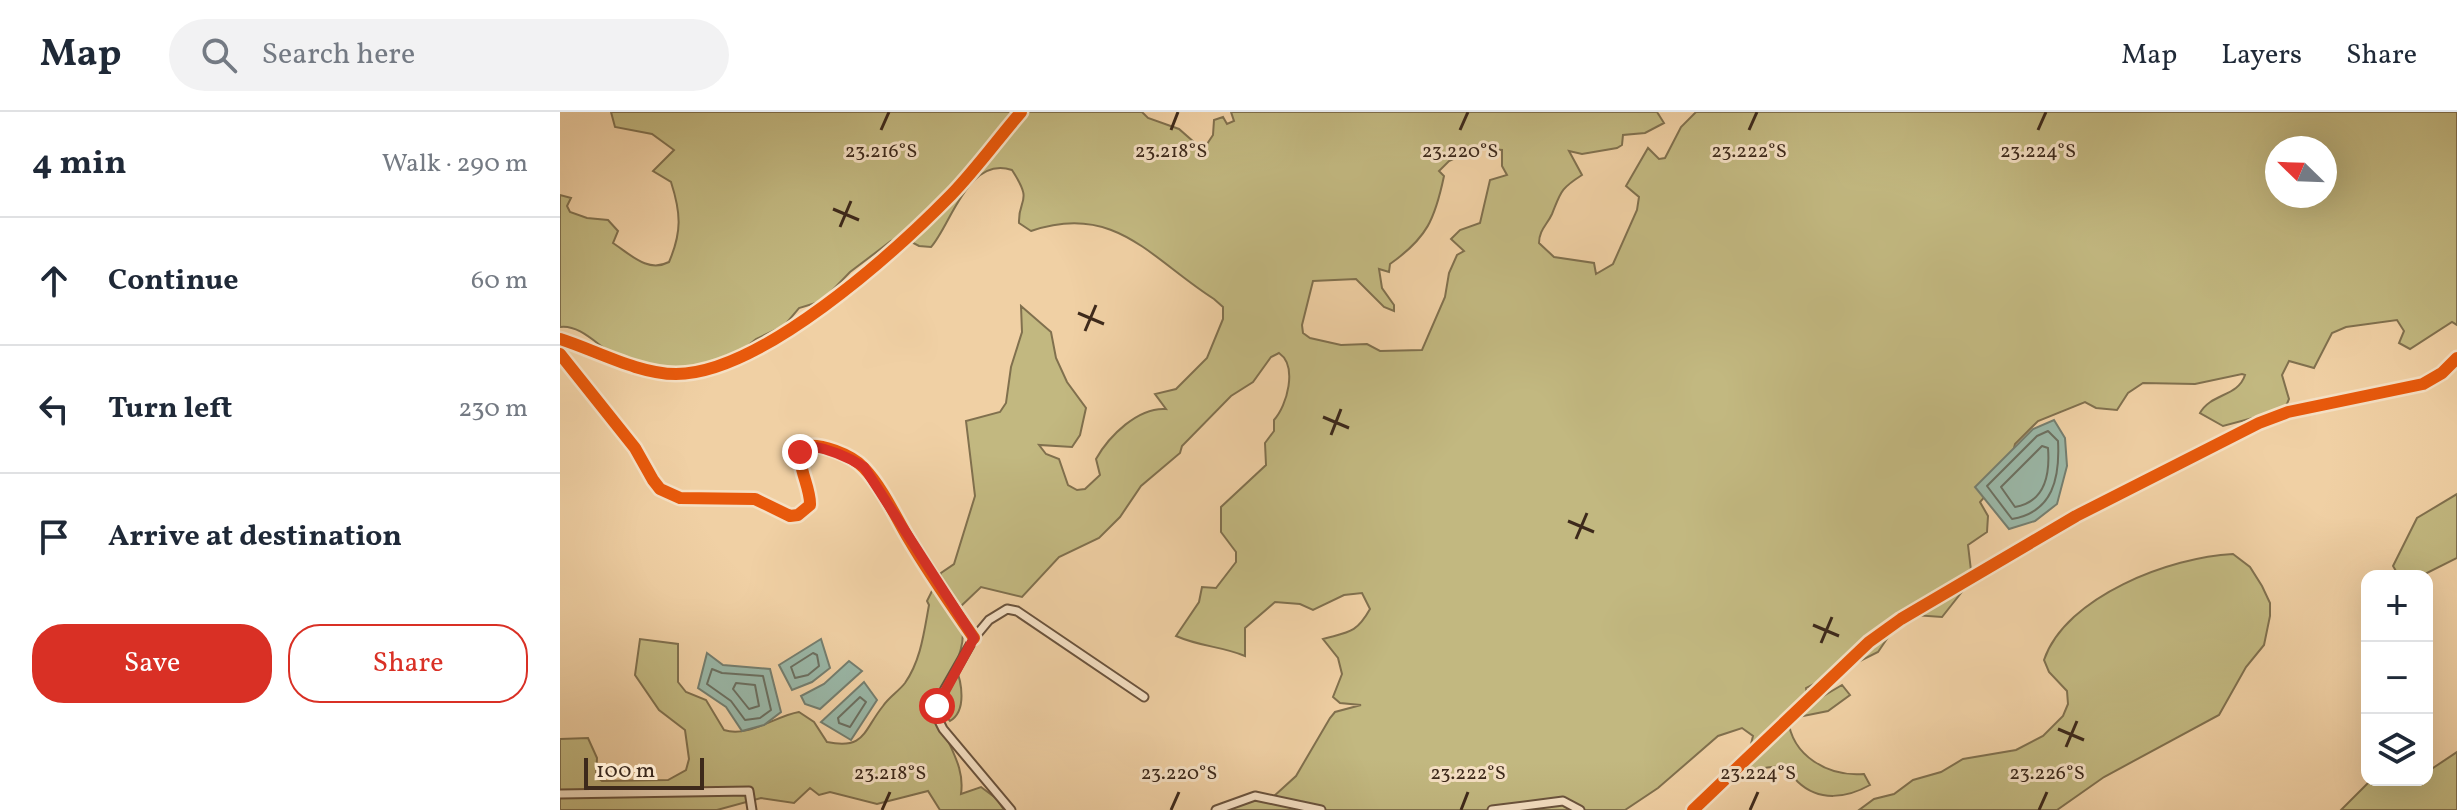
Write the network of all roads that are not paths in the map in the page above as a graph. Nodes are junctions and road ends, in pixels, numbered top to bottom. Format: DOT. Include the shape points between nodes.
graph roads {
  1 [pos="1021,112"];
  2 [pos="560,339"];
  3 [pos="560,354"];
  4 [pos="2457,358"];
  5 [pos="974,638"];
  6 [pos="1144,697"];
  7 [pos="560,794"];
  8 [pos="752,810"];
  9 [pos="1011,810"];
  10 [pos="1216,810"];
  11 [pos="1321,810"];
  12 [pos="1492,810"];
  13 [pos="1580,810"];
  14 [pos="1693,810"];
  1 -- 2 [label="street" via="981,163 901,242 772,343 716,367 674,374"];
  3 -- 5 [label="street" via="635,448 653,480 669,494 755,499 798,515 810,505 811,494 800,460 802,447 849,457 864,467"];
  4 -- 14 [label="street" via="2423,384 2259,423 2076,516 1901,619 1869,642"];
  5 -- 6 [label="street" via="989,620 1012,609"];
  5 -- 9 [label="street" via="942,694 937,717"];
  7 -- 8 [label="street" via="749,791"];
  10 -- 11 [label="street" via="1255,796"];
  12 -- 13 [label="street" via="1563,801"];
}
